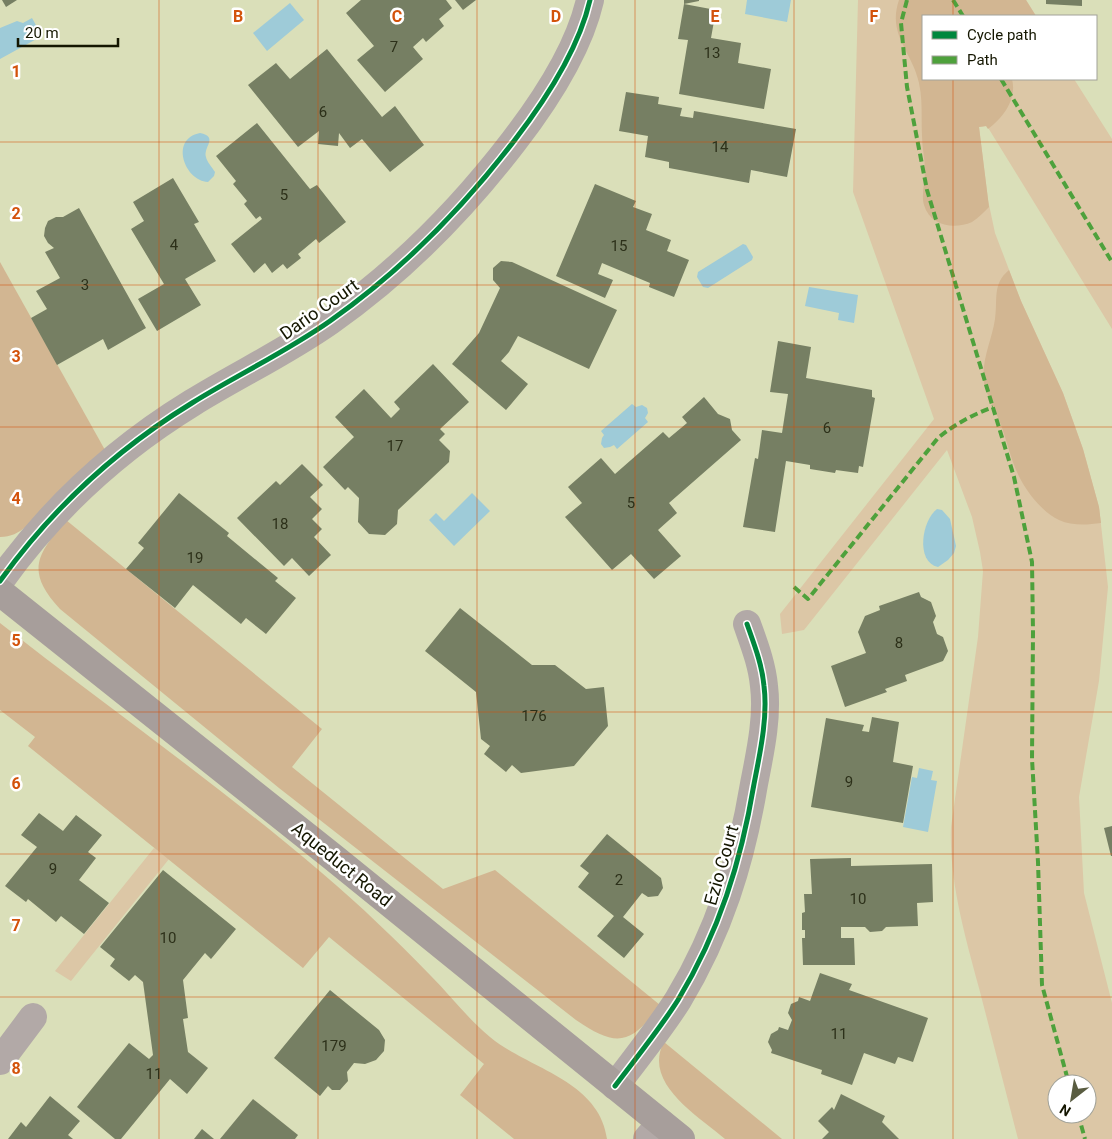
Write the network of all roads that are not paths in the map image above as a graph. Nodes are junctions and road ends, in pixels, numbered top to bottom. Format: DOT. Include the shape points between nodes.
graph roads {
  1 [pos="590,0"];
  2 [pos="0,580"];
  3 [pos="0,592"];
  4 [pos="747,624"];
  5 [pos="33,1017"];
  6 [pos="0,1061"];
  7 [pos="614,1086"];
  8 [pos="663,1134"];
  1 -- 2 [label="street, Dario Court" via="572,48 525,126 473,192 424,244 330,322 192,403 111,461 20,553"];
  3 -- 7 [label="main road, Aqueduct Road"];
  4 -- 7 [label="street, Ezio Court" via="759,657 764,686 764,716 749,814 729,892 716,929 677,1002"];
  5 -- 6 [label="street"];
  7 -- 8 [label="main road, Aqueduct Road"];
}
